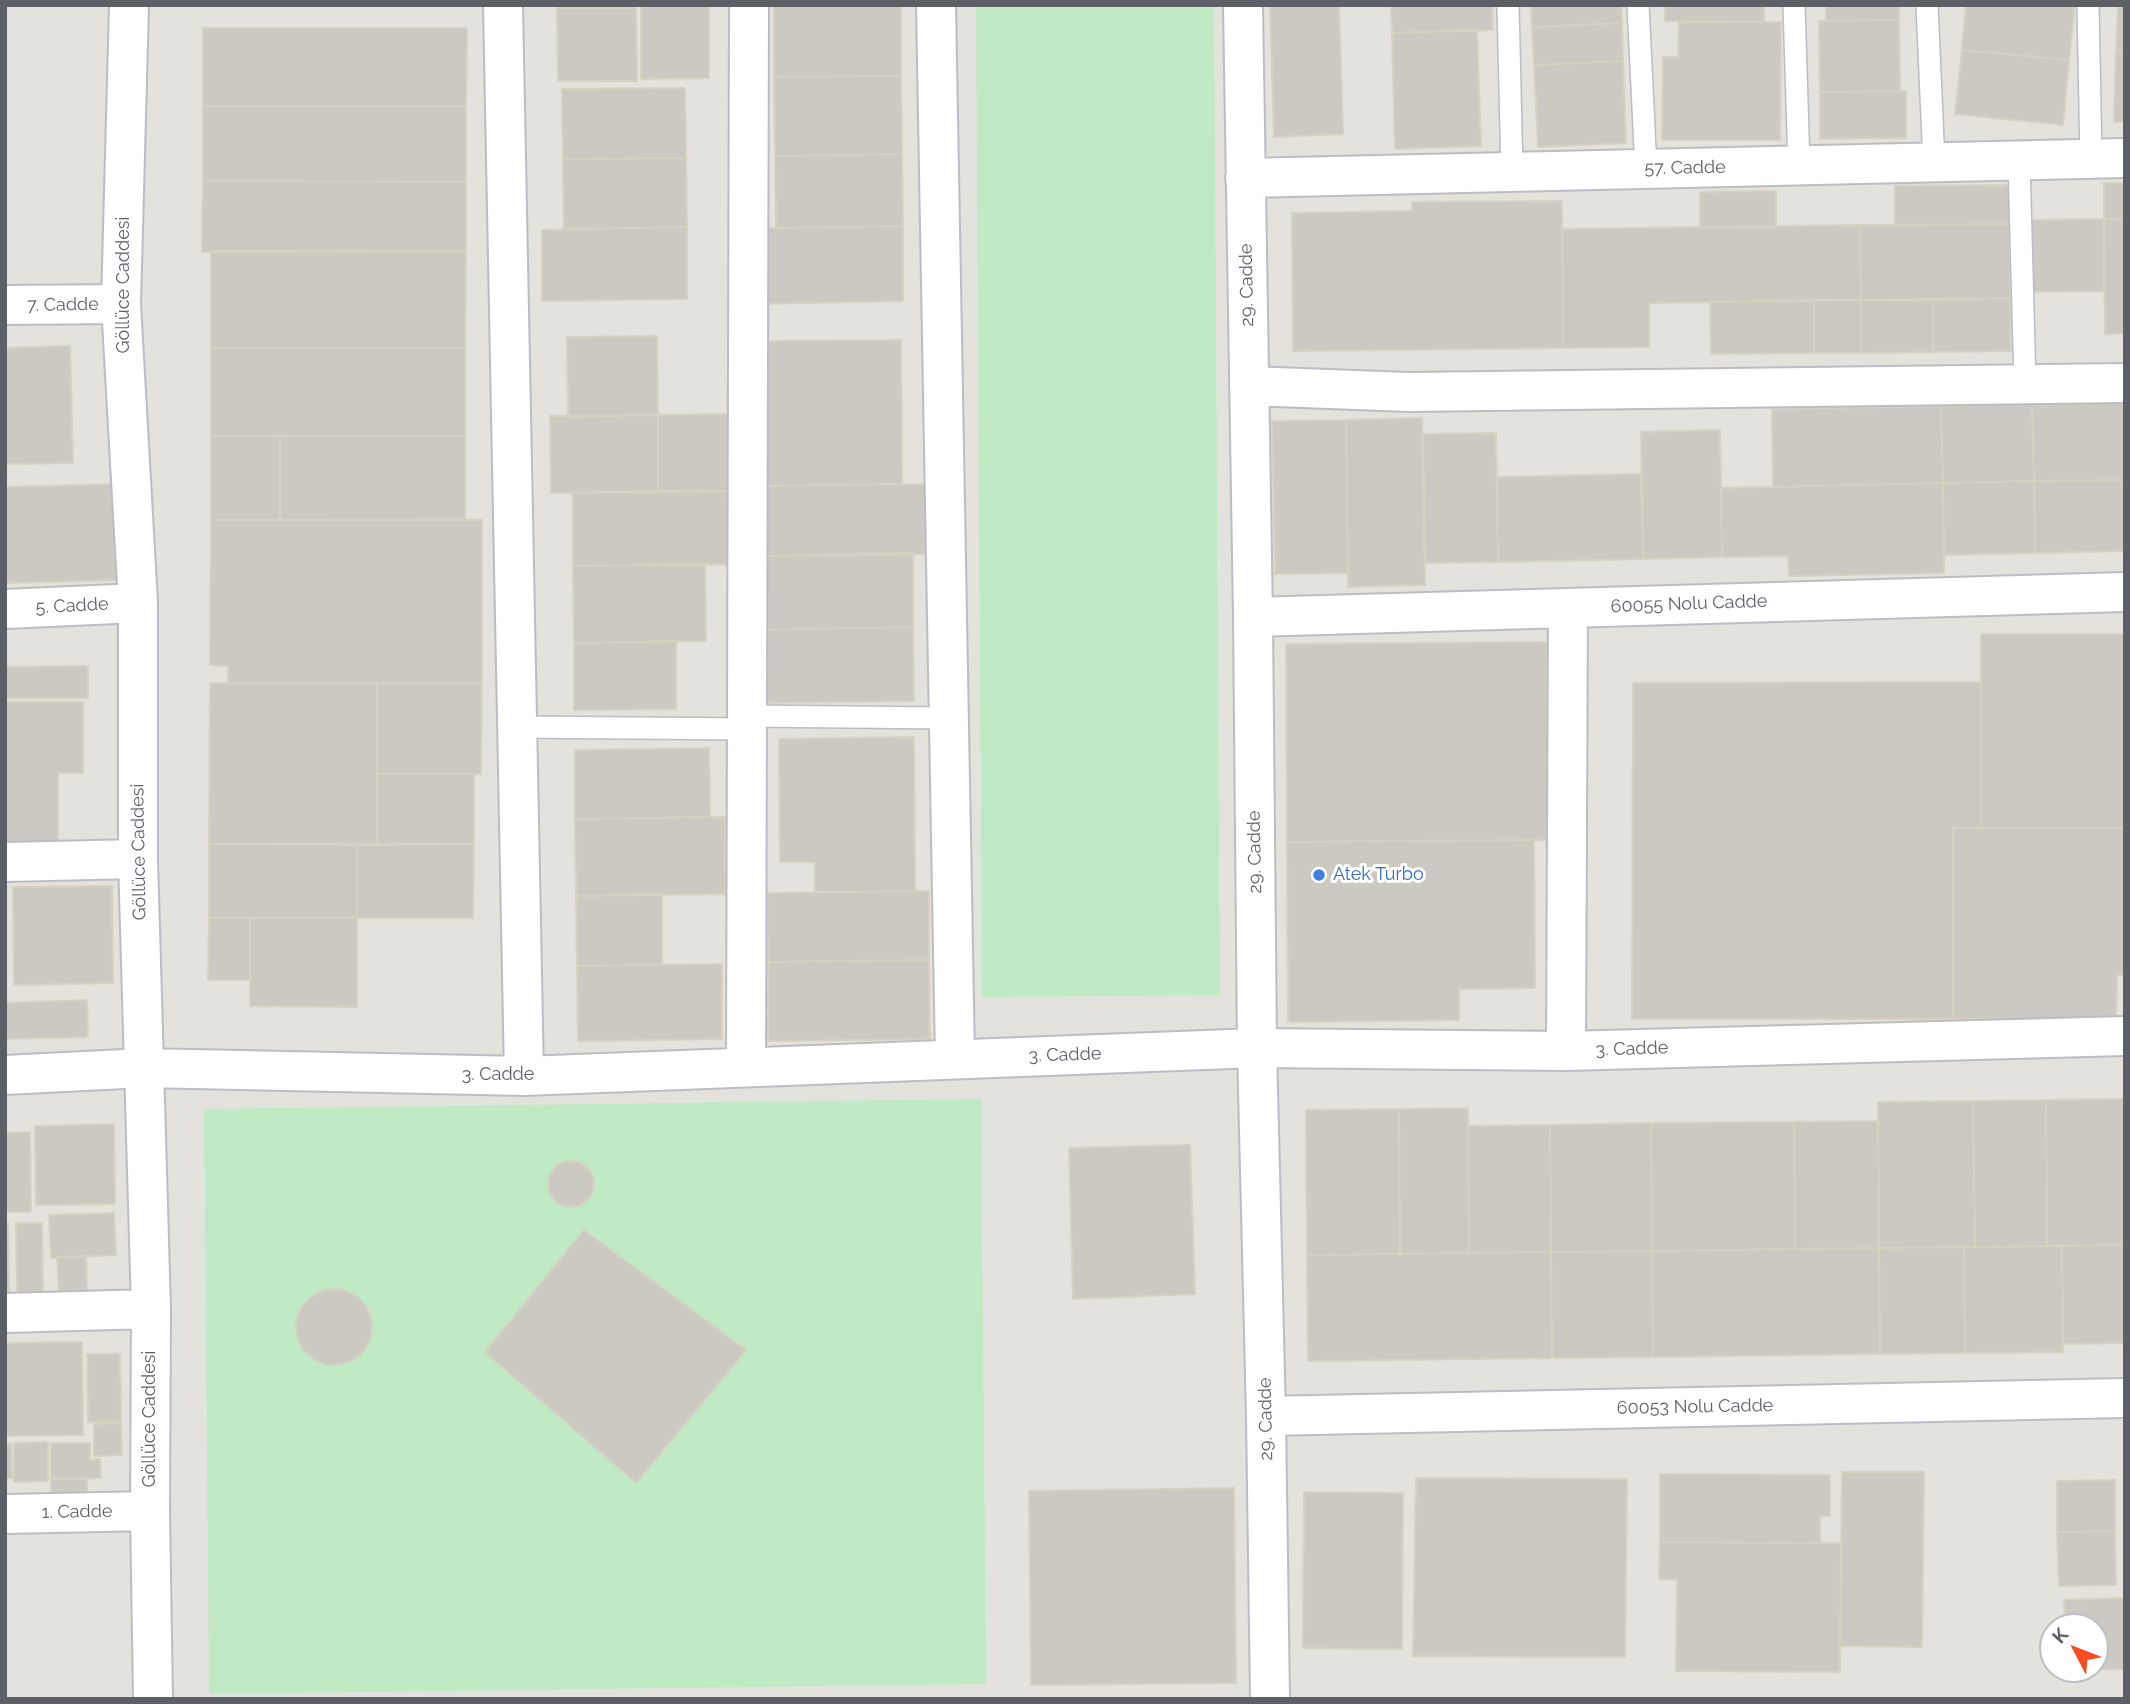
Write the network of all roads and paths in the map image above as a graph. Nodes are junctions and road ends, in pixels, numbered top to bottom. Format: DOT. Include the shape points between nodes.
graph roads {
  1 [pos="130,5"];
  2 [pos="503,5"];
  3 [pos="749,5"];
  4 [pos="936,5"];
  5 [pos="1243,5"];
  6 [pos="1507,5"];
  7 [pos="1638,5"];
  8 [pos="1794,5"];
  9 [pos="1927,5"];
  10 [pos="2088,5"];
  11 [pos="2108,159"];
  12 [pos="2019,161"];
  13 [pos="1934,163"];
  14 [pos="1799,166"];
  15 [pos="1646,169"];
  16 [pos="1512,172"];
  17 [pos="1245,178"];
  18 [pos="121,304"];
  19 [pos="5,306"];
  20 [pos="2125,383"];
  21 [pos="2025,384"];
  22 [pos="1249,386"];
  23 [pos="2125,592"];
  24 [pos="138,603"];
  25 [pos="1568,608"];
  26 [pos="5,609"];
  27 [pos="1253,617"];
  28 [pos="948,718"];
  29 [pos="747,722"];
  30 [pos="517,727"];
  31 [pos="138,859"];
  32 [pos="5,862"];
  33 [pos="2125,1036"];
  34 [pos="1257,1048"];
  35 [pos="1566,1051"];
  36 [pos="954,1059"];
  37 [pos="746,1067"];
  38 [pos="144,1068"];
  39 [pos="5,1075"];
  40 [pos="524,1076"];
  41 [pos="151,1308"];
  42 [pos="5,1313"];
  43 [pos="2125,1398"];
  44 [pos="1266,1416"];
  45 [pos="150,1511"];
  46 [pos="5,1514"];
  47 [pos="153,1699"];
  48 [pos="1270,1699"];
  1 -- 18 [label="street, Göllüce Caddesi"];
  2 -- 30 [label="street"];
  3 -- 29 [label="street"];
  4 -- 28 [label="street"];
  5 -- 17 [label="street, 29. Cadde"];
  6 -- 16 [label="lane"];
  7 -- 15 [label="lane"];
  8 -- 14 [label="lane"];
  9 -- 13 [label="lane"];
  10 -- 11 [label="lane"];
  11 -- 12 [label="street, 57. Cadde"];
  12 -- 13 [label="street, 57. Cadde"];
  12 -- 21 [label="lane"];
  13 -- 14 [label="street, 57. Cadde"];
  14 -- 15 [label="street, 57. Cadde"];
  15 -- 16 [label="street, 57. Cadde"];
  16 -- 17 [label="street, 57. Cadde"];
  17 -- 22 [label="street, 29. Cadde"];
  18 -- 19 [label="street, 7. Cadde"];
  18 -- 24 [label="street, Göllüce Caddesi"];
  20 -- 21 [label="street"];
  21 -- 22 [label="street" via="1409,392"];
  22 -- 27 [label="street, 29. Cadde"];
  23 -- 25 [label="street, 60055 Nolu Cadde"];
  24 -- 26 [label="street, 5. Cadde"];
  24 -- 31 [label="street, Göllüce Caddesi"];
  25 -- 27 [label="street, 60055 Nolu Cadde"];
  25 -- 35 [label="street"];
  27 -- 34 [label="street, 29. Cadde"];
  28 -- 29 [label="lane"];
  28 -- 36 [label="street"];
  29 -- 30 [label="lane"];
  29 -- 37 [label="street"];
  30 -- 40 [label="street"];
  31 -- 32 [label="street"];
  31 -- 38 [label="street, Göllüce Caddesi"];
  33 -- 35 [label="street, 3. Cadde"];
  34 -- 35 [label="street, 3. Cadde"];
  34 -- 36 [label="street, 3. Cadde"];
  34 -- 44 [label="street, 29. Cadde"];
  36 -- 37 [label="street, 3. Cadde"];
  37 -- 40 [label="street, 3. Cadde"];
  38 -- 39 [label="street, 3. Cadde"];
  38 -- 40 [label="street, 3. Cadde"];
  38 -- 41 [label="street, Göllüce Caddesi"];
  41 -- 42 [label="street"];
  41 -- 45 [label="street, Göllüce Caddesi"];
  43 -- 44 [label="street, 60053 Nolu Cadde"];
  44 -- 48 [label="street, 29. Cadde"];
  45 -- 46 [label="street, 1. Cadde"];
  45 -- 47 [label="street, Göllüce Caddesi"];
}
